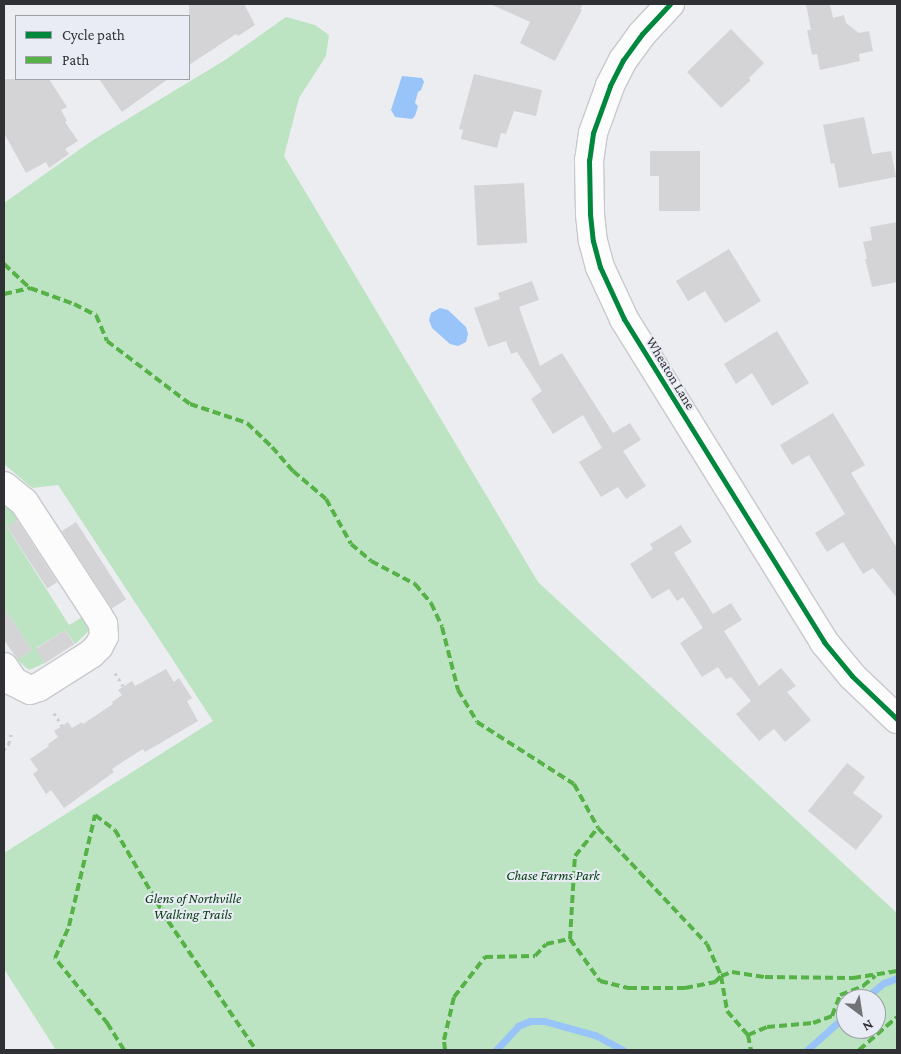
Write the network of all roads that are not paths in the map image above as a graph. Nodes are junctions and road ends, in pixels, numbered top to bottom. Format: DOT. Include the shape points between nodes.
graph roads {
  1 [pos="670,4"];
  2 [pos="4,486"];
  3 [pos="4,667"];
  4 [pos="897,719"];
  1 -- 4 [label="street, Wheaton Lane" via="642,34 624,60 610,86 593,133 589,160 590,214 600,267 624,319 824,642 852,676"];
  2 -- 3 [label="street" via="27,506 98,614 104,636 91,654 30,690 14,682"];
}
